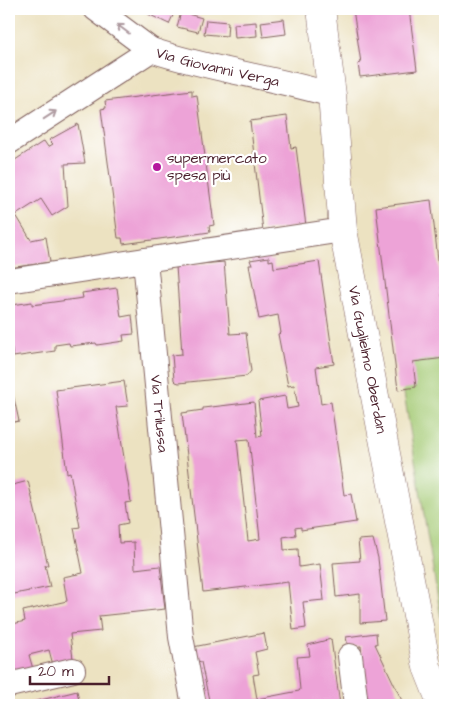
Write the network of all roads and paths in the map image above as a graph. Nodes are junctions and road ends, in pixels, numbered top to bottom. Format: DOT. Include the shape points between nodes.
graph roads {
  1 [pos="96,9"];
  2 [pos="321,9"];
  3 [pos="151,50"];
  4 [pos="332,95"];
  5 [pos="9,142"];
  6 [pos="343,230"];
  7 [pos="145,260"];
  8 [pos="9,281"];
  9 [pos="350,656"];
  10 [pos="73,670"];
  11 [pos="9,685"];
  12 [pos="194,705"];
  13 [pos="356,705"];
  14 [pos="442,705"];
  3 -- 1 [label="street, one-way"];
  2 -- 4 [label="street, Via Guglielmo Oberdan"];
  3 -- 4 [label="street, Via Giovanni Verga" via="187,62"];
  5 -- 3 [label="street, Via Giovanni Verga, one-way"];
  4 -- 6 [label="street, Via Guglielmo Oberdan"];
  6 -- 7 [label="street"];
  6 -- 14 [label="street, Via Guglielmo Oberdan" via="427,667"];
  7 -- 8 [label="street"];
  7 -- 12 [label="street, Via Trilussa" via="181,637"];
  9 -- 13 [label="street"];
  10 -- 11 [label="street"];
}
